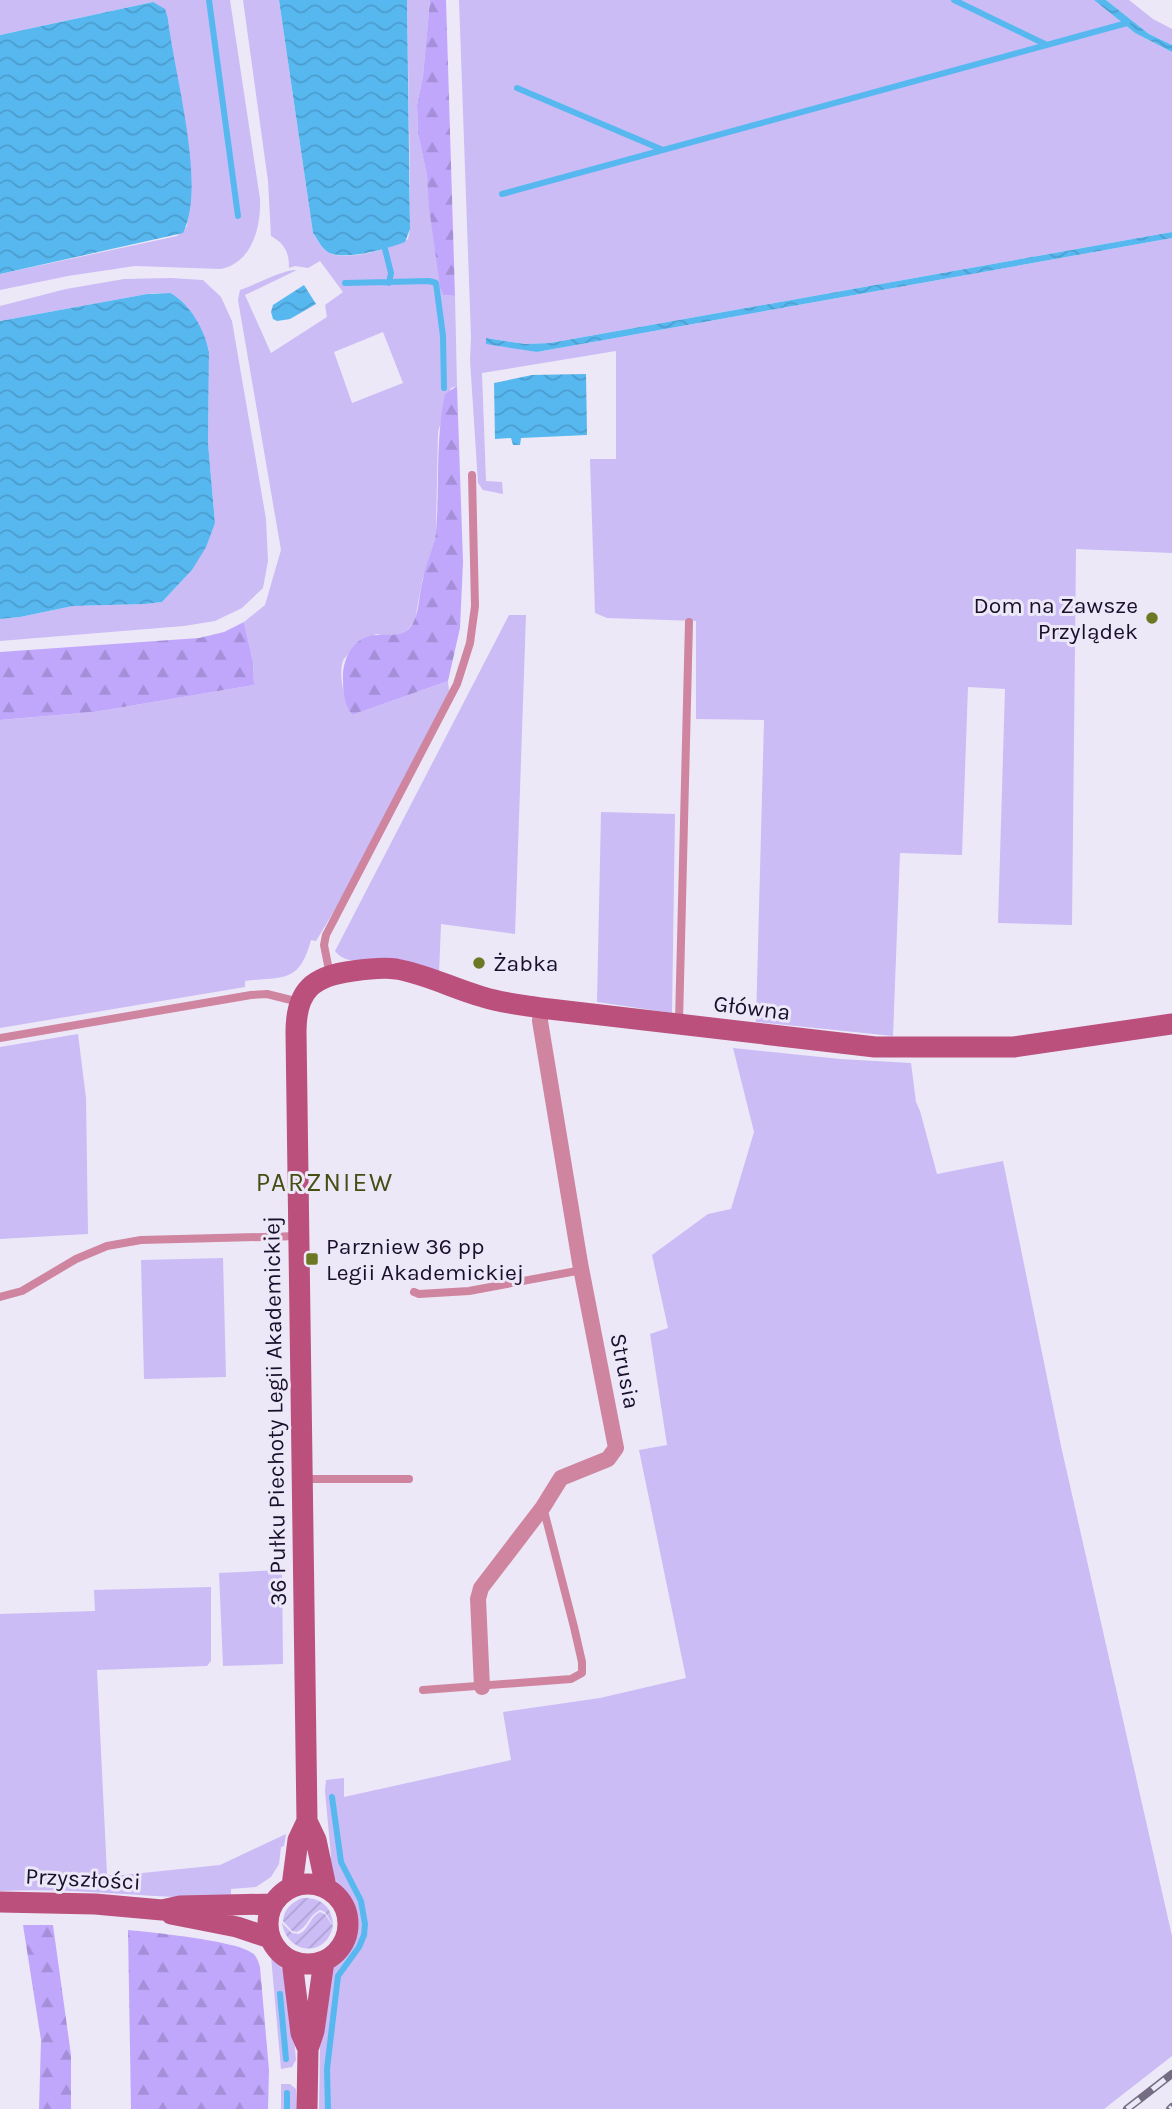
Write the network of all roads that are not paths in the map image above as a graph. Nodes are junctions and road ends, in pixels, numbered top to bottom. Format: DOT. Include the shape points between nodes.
graph roads {
  1 [pos="472,475"];
  2 [pos="689,622"];
  3 [pos="330,975"];
  4 [pos="299,1002"];
  5 [pos="541,1008"];
  6 [pos="1172,1024"];
  7 [pos="679,1025"];
  8 [pos="0,1038"];
  9 [pos="299,1236"];
  10 [pos="582,1270"];
  11 [pos="414,1292"];
  12 [pos="0,1297"];
  13 [pos="302,1479"];
  14 [pos="409,1479"];
  15 [pos="543,1507"];
  16 [pos="482,1687"];
  17 [pos="423,1690"];
  18 [pos="307,1821"];
  19 [pos="292,1886"];
  20 [pos="326,1887"];
  21 [pos="0,1902"];
  22 [pos="272,1904"];
  23 [pos="162,1910"];
  24 [pos="270,1938"];
  25 [pos="292,1961"];
  26 [pos="324,1961"];
  27 [pos="308,2049"];
  28 [pos="307,2109"];
  1 -- 3 [label="lane" via="475,606 470,643 457,684 326,935"];
  2 -- 7 [label="lane"];
  3 -- 4 [label="street" via="315,982"];
  3 -- 5 [label="street, Główna" via="392,969 489,999"];
  4 -- 8 [label="lane" via="250,995"];
  4 -- 9 [label="street, 36 Pułku Piechoty Legii Akademickiej"];
  5 -- 7 [label="street, Główna"];
  5 -- 10 [label="street, Strusia"];
  6 -- 7 [label="street, Główna" via="1014,1047 913,1048 846,1045"];
  9 -- 12 [label="lane" via="141,1240 107,1246 22,1291"];
  9 -- 13 [label="street, 36 Pułku Piechoty Legii Akademickiej"];
  10 -- 11 [label="lane" via="469,1291"];
  10 -- 15 [label="street, Strusia" via="616,1448 608,1459 561,1478"];
  13 -- 14 [label="lane"];
  13 -- 18 [label="street, 36 Pułku Piechoty Legii Akademickiej"];
  15 -- 16 [label="street, Strusia" via="481,1588"];
  15 -- 16 [label="lane" via="582,1672 571,1679"];
  16 -- 17 [label="lane"];
  18 -- 19 [label="street, 36 Pułku Piechoty Legii Akademickiej" via="298,1840"];
  18 -- 20 [label="street, 36 Pułku Piechoty Legii Akademickiej"];
  19 -- 20 [label="street"];
  19 -- 22 [label="street"];
  20 -- 26 [label="street" via="340,1899 349,1922 342,1945"];
  21 -- 23 [label="street, Przyszłości"];
  22 -- 23 [label="street, Przyszłości"];
  22 -- 24 [label="street" via="267,1921"];
  23 -- 24 [label="street, Przyszłości"];
  24 -- 25 [label="street"];
  25 -- 26 [label="street"];
  25 -- 27 [label="street" via="301,2033"];
  26 -- 27 [label="street"];
  27 -- 28 [label="street"];
}
